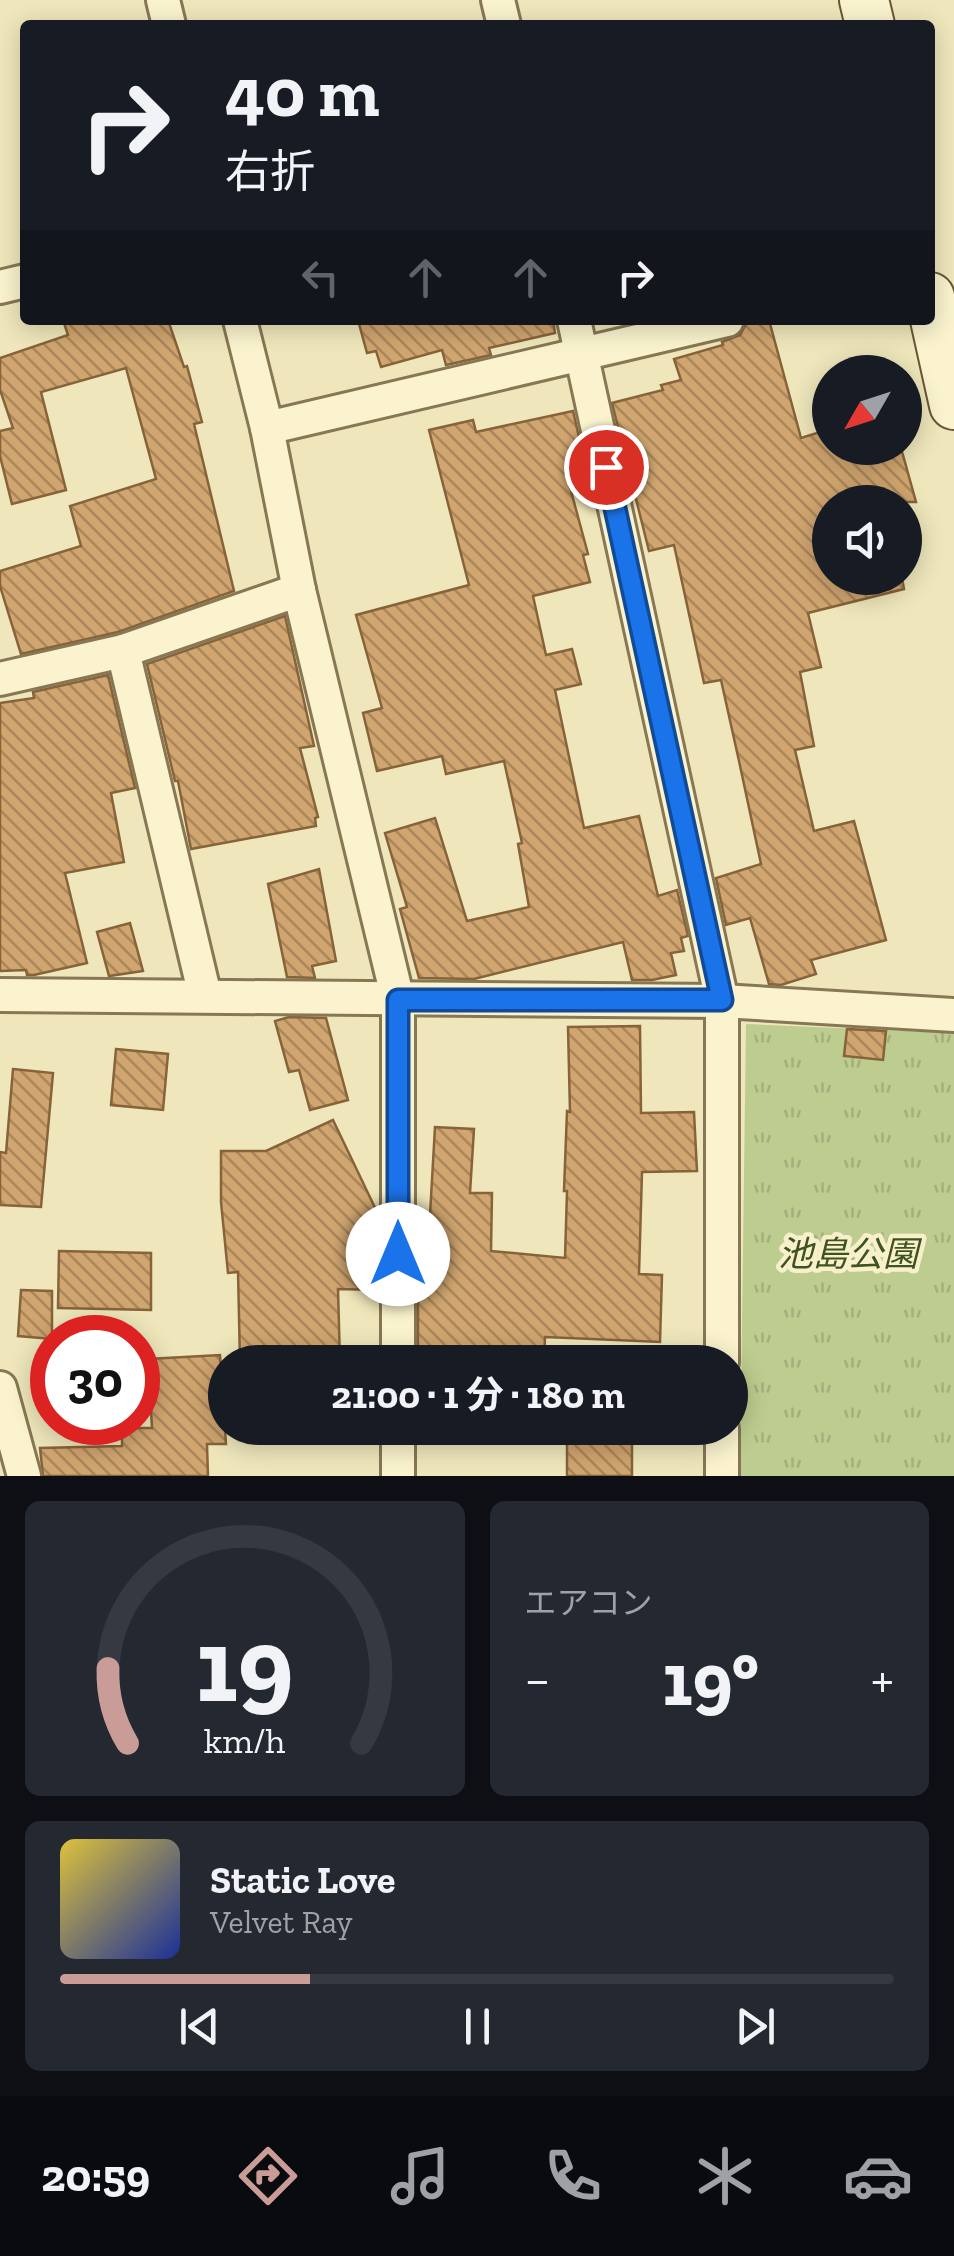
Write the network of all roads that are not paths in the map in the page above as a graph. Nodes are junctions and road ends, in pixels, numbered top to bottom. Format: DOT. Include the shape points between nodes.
graph roads {
  1 [pos="935,319"];
  2 [pos="241,325"];
  3 [pos="575,325"];
  4 [pos="704,325"];
  5 [pos="582,352"];
  6 [pos="954,404"];
  7 [pos="267,428"];
  8 [pos="300,590"];
  9 [pos="123,651"];
  10 [pos="0,679"];
  11 [pos="0,995"];
  12 [pos="205,996"];
  13 [pos="398,1000"];
  14 [pos="722,1000"];
  15 [pos="954,1015"];
  16 [pos="398,1345"];
  17 [pos="722,1345"];
  18 [pos="0,1388"];
  19 [pos="398,1445"];
  20 [pos="722,1445"];
  21 [pos="24,1476"];
  22 [pos="398,1476"];
  23 [pos="722,1476"];
  1 -- 6 [label="street"];
  2 -- 7 [label="street"];
  3 -- 5 [label="street"];
  4 -- 5 [label="street"];
  5 -- 7 [label="street"];
  5 -- 14 [label="street"];
  7 -- 8 [label="street"];
  8 -- 9 [label="street"];
  8 -- 13 [label="street"];
  9 -- 10 [label="street"];
  9 -- 12 [label="street"];
  11 -- 12 [label="street"];
  12 -- 13 [label="street"];
  13 -- 14 [label="street"];
  13 -- 16 [label="street"];
  14 -- 15 [label="street"];
  14 -- 17 [label="street"];
  18 -- 21 [label="street"];
  19 -- 22 [label="street"];
  20 -- 23 [label="street"];
}
